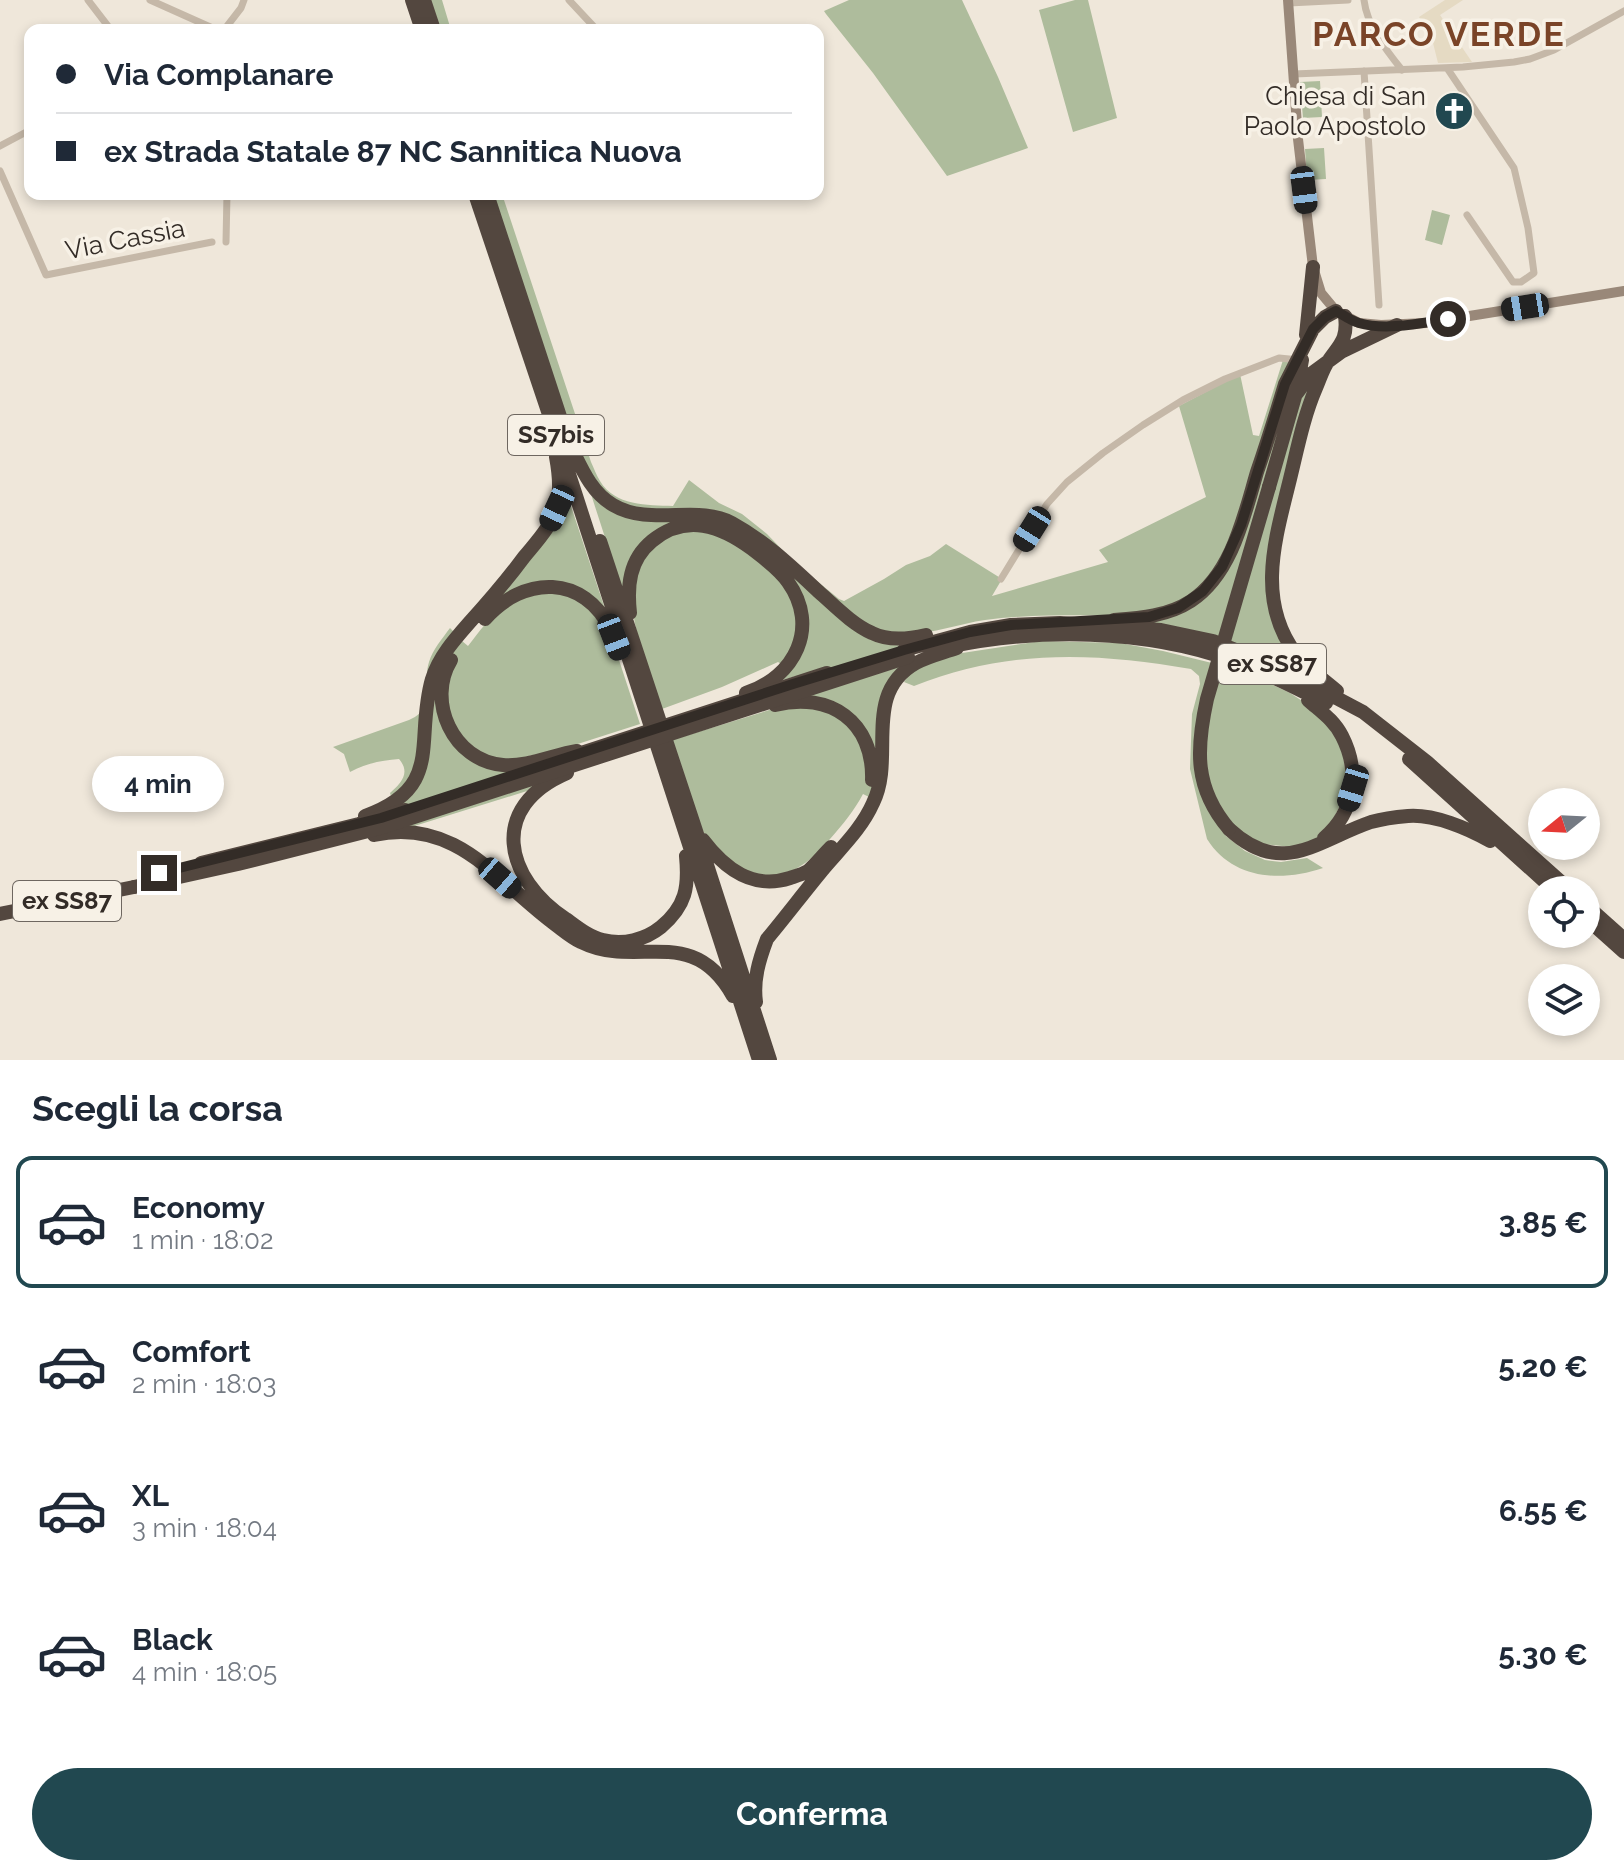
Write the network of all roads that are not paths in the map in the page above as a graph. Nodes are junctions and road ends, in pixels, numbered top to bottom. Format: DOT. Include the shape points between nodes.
graph roads {
  1 [pos="88,0"];
  2 [pos="150,0"];
  3 [pos="244,0"];
  4 [pos="412,0"];
  5 [pos="424,0"];
  6 [pos="569,0"];
  7 [pos="1348,0"];
  8 [pos="1364,0"];
  9 [pos="1289,2"];
  10 [pos="1624,11"];
  11 [pos="106,24"];
  12 [pos="204,24"];
  13 [pos="229,24"];
  14 [pos="420,24"];
  15 [pos="432,24"];
  16 [pos="591,24"];
  17 [pos="1447,68"];
  18 [pos="1402,70"];
  19 [pos="1364,71"];
  20 [pos="1294,74"];
  21 [pos="24,133"];
  22 [pos="0,146"];
  23 [pos="0,171"];
  24 [pos="227,200"];
  25 [pos="477,200"];
  26 [pos="489,200"];
  27 [pos="1467,215"];
  28 [pos="212,242"];
  29 [pos="226,242"];
  30 [pos="1313,267"];
  31 [pos="1624,291"];
  32 [pos="1379,305"];
  33 [pos="1341,314"];
  34 [pos="1397,325"];
  35 [pos="1301,353"];
  36 [pos="1327,362"];
  37 [pos="539,386"];
  38 [pos="1296,393"];
  39 [pos="568,441"];
  40 [pos="760,548"];
  41 [pos="1001,579"];
  42 [pos="1060,623"];
  43 [pos="973,637"];
  44 [pos="462,639"];
  45 [pos="905,654"];
  46 [pos="639,661"];
  47 [pos="634,677"];
  48 [pos="1292,687"];
  49 [pos="716,708"];
  50 [pos="751,708"];
  51 [pos="1363,712"];
  52 [pos="591,755"];
  53 [pos="677,809"];
  54 [pos="697,834"];
  55 [pos="331,836"];
  56 [pos="839,845"];
  57 [pos="1313,848"];
  58 [pos="1521,860"];
  59 [pos="1539,876"];
  60 [pos="1554,876"];
  61 [pos="134,883"];
  62 [pos="0,905"];
  63 [pos="0,914"];
  64 [pos="550,914"];
  65 [pos="1600,918"];
  66 [pos="1600,931"];
  67 [pos="1624,939"];
  68 [pos="1624,952"];
  69 [pos="759,1030"];
  70 [pos="759,1060"];
  71 [pos="770,1060"];
  1 -- 11 [label="street"];
  2 -- 12 [label="street"];
  3 -- 13 [label="street"];
  4 -- 14 [label="highway"];
  5 -- 15 [label="highway"];
  6 -- 16 [label="street"];
  7 -- 9 [label="street"];
  8 -- 18 [label="street" via="1372,25"];
  9 -- 20 [label="main road"];
  10 -- 17 [label="street" via="1543,54 1497,65"];
  17 -- 18 [label="street"];
  17 -- 27 [label="street" via="1514,168 1534,273 1513,282"];
  18 -- 19 [label="street"];
  19 -- 20 [label="street"];
  19 -- 32 [label="street"];
  20 -- 30 [label="main road"];
  21 -- 22 [label="street"];
  23 -- 28 [label="street, Via Cassia" via="46,275"];
  24 -- 29 [label="street"];
  25 -- 37 [label="highway, SS7bis"];
  26 -- 39 [label="highway, SS7bis"];
  30 -- 33 [label="main road" via="1321,293"];
  30 -- 35 [label="highway"];
  31 -- 34 [label="main road"];
  33 -- 34 [label="main road" via="1359,323"];
  33 -- 35 [label="highway" via="1318,323"];
  33 -- 36 [label="highway" via="1346,326 1342,343"];
  34 -- 36 [label="highway"];
  35 -- 36 [label="highway" via="1310,364"];
  35 -- 38 [label="highway"];
  35 -- 41 [label="street" via="1183,400 1103,453 1047,504"];
  35 -- 42 [label="highway" via="1285,384 1241,525 1222,567 1203,591 1164,613"];
  36 -- 38 [label="highway"];
  36 -- 51 [label="highway" via="1306,418 1273,547 1272,588 1275,608 1296,653"];
  37 -- 44 [label="highway" via="557,460 557,508"];
  37 -- 47 [label="highway, SS7bis"];
  38 -- 57 [label="highway, bridge" via="1207,699 1200,760 1209,802 1249,846 1282,854"];
  39 -- 40 [label="highway" via="591,485 613,505 643,515 729,521"];
  39 -- 46 [label="highway, SS7bis"];
  40 -- 45 [label="highway" via="842,613"];
  40 -- 46 [label="highway" via="700,524 672,529 652,541 632,566 628,595"];
  40 -- 49 [label="highway, bridge" via="792,588 801,608 802,634 782,673"];
  42 -- 43 [label="highway, ex SS87" via="1011,625"];
  42 -- 51 [label="highway, ex SS87" via="1161,630 1213,641 1278,667"];
  43 -- 45 [label="highway, ex SS87"];
  43 -- 48 [label="highway, ex SS87" via="1096,635 1171,644 1232,660"];
  44 -- 47 [label="highway" via="515,594 541,587 563,589 596,606"];
  44 -- 52 [label="highway, bridge" via="444,676 441,698 447,724 469,752 503,765 564,753"];
  44 -- 55 [label="highway, bridge" via="444,655 433,678 416,779 396,801"];
  45 -- 49 [label="highway, ex SS87, bridge"];
  45 -- 50 [label="highway, ex SS87, bridge"];
  45 -- 56 [label="highway" via="882,719 881,785 867,815"];
  46 -- 54 [label="highway, SS7bis"];
  47 -- 53 [label="highway, SS7bis"];
  48 -- 57 [label="highway" via="1328,717 1352,762 1353,788 1345,814"];
  48 -- 58 [label="highway, ex SS87" via="1362,722"];
  49 -- 52 [label="highway, ex SS87, bridge"];
  50 -- 52 [label="highway, ex SS87, bridge"];
  50 -- 56 [label="highway, bridge" via="821,704 836,708 863,736 872,780"];
  51 -- 60 [label="highway, ex SS87"];
  52 -- 55 [label="highway, ex SS87, bridge" via="380,828"];
  52 -- 64 [label="highway, bridge" via="530,797 515,827 512,846 519,867"];
  53 -- 64 [label="highway" via="688,882 676,914 657,931 634,942 604,940"];
  53 -- 70 [label="highway, SS7bis"];
  54 -- 56 [label="highway" via="715,856 754,881 806,873"];
  54 -- 69 [label="highway, SS7bis"];
  55 -- 61 [label="highway, ex SS87, bridge"];
  55 -- 64 [label="highway, bridge" via="349,840 383,833 431,835 477,858"];
  56 -- 69 [label="highway" via="767,939 754,990"];
  57 -- 58 [label="highway" via="1374,821 1411,815 1468,829"];
  58 -- 59 [label="highway, ex SS87"];
  61 -- 62 [label="highway, ex SS87"];
  61 -- 63 [label="highway, ex SS87"];
  64 -- 70 [label="highway" via="580,942 599,949 690,955 714,969 732,993"];
  65 -- 67 [label="highway"];
  66 -- 68 [label="highway"];
  69 -- 71 [label="highway, SS7bis"];
}
